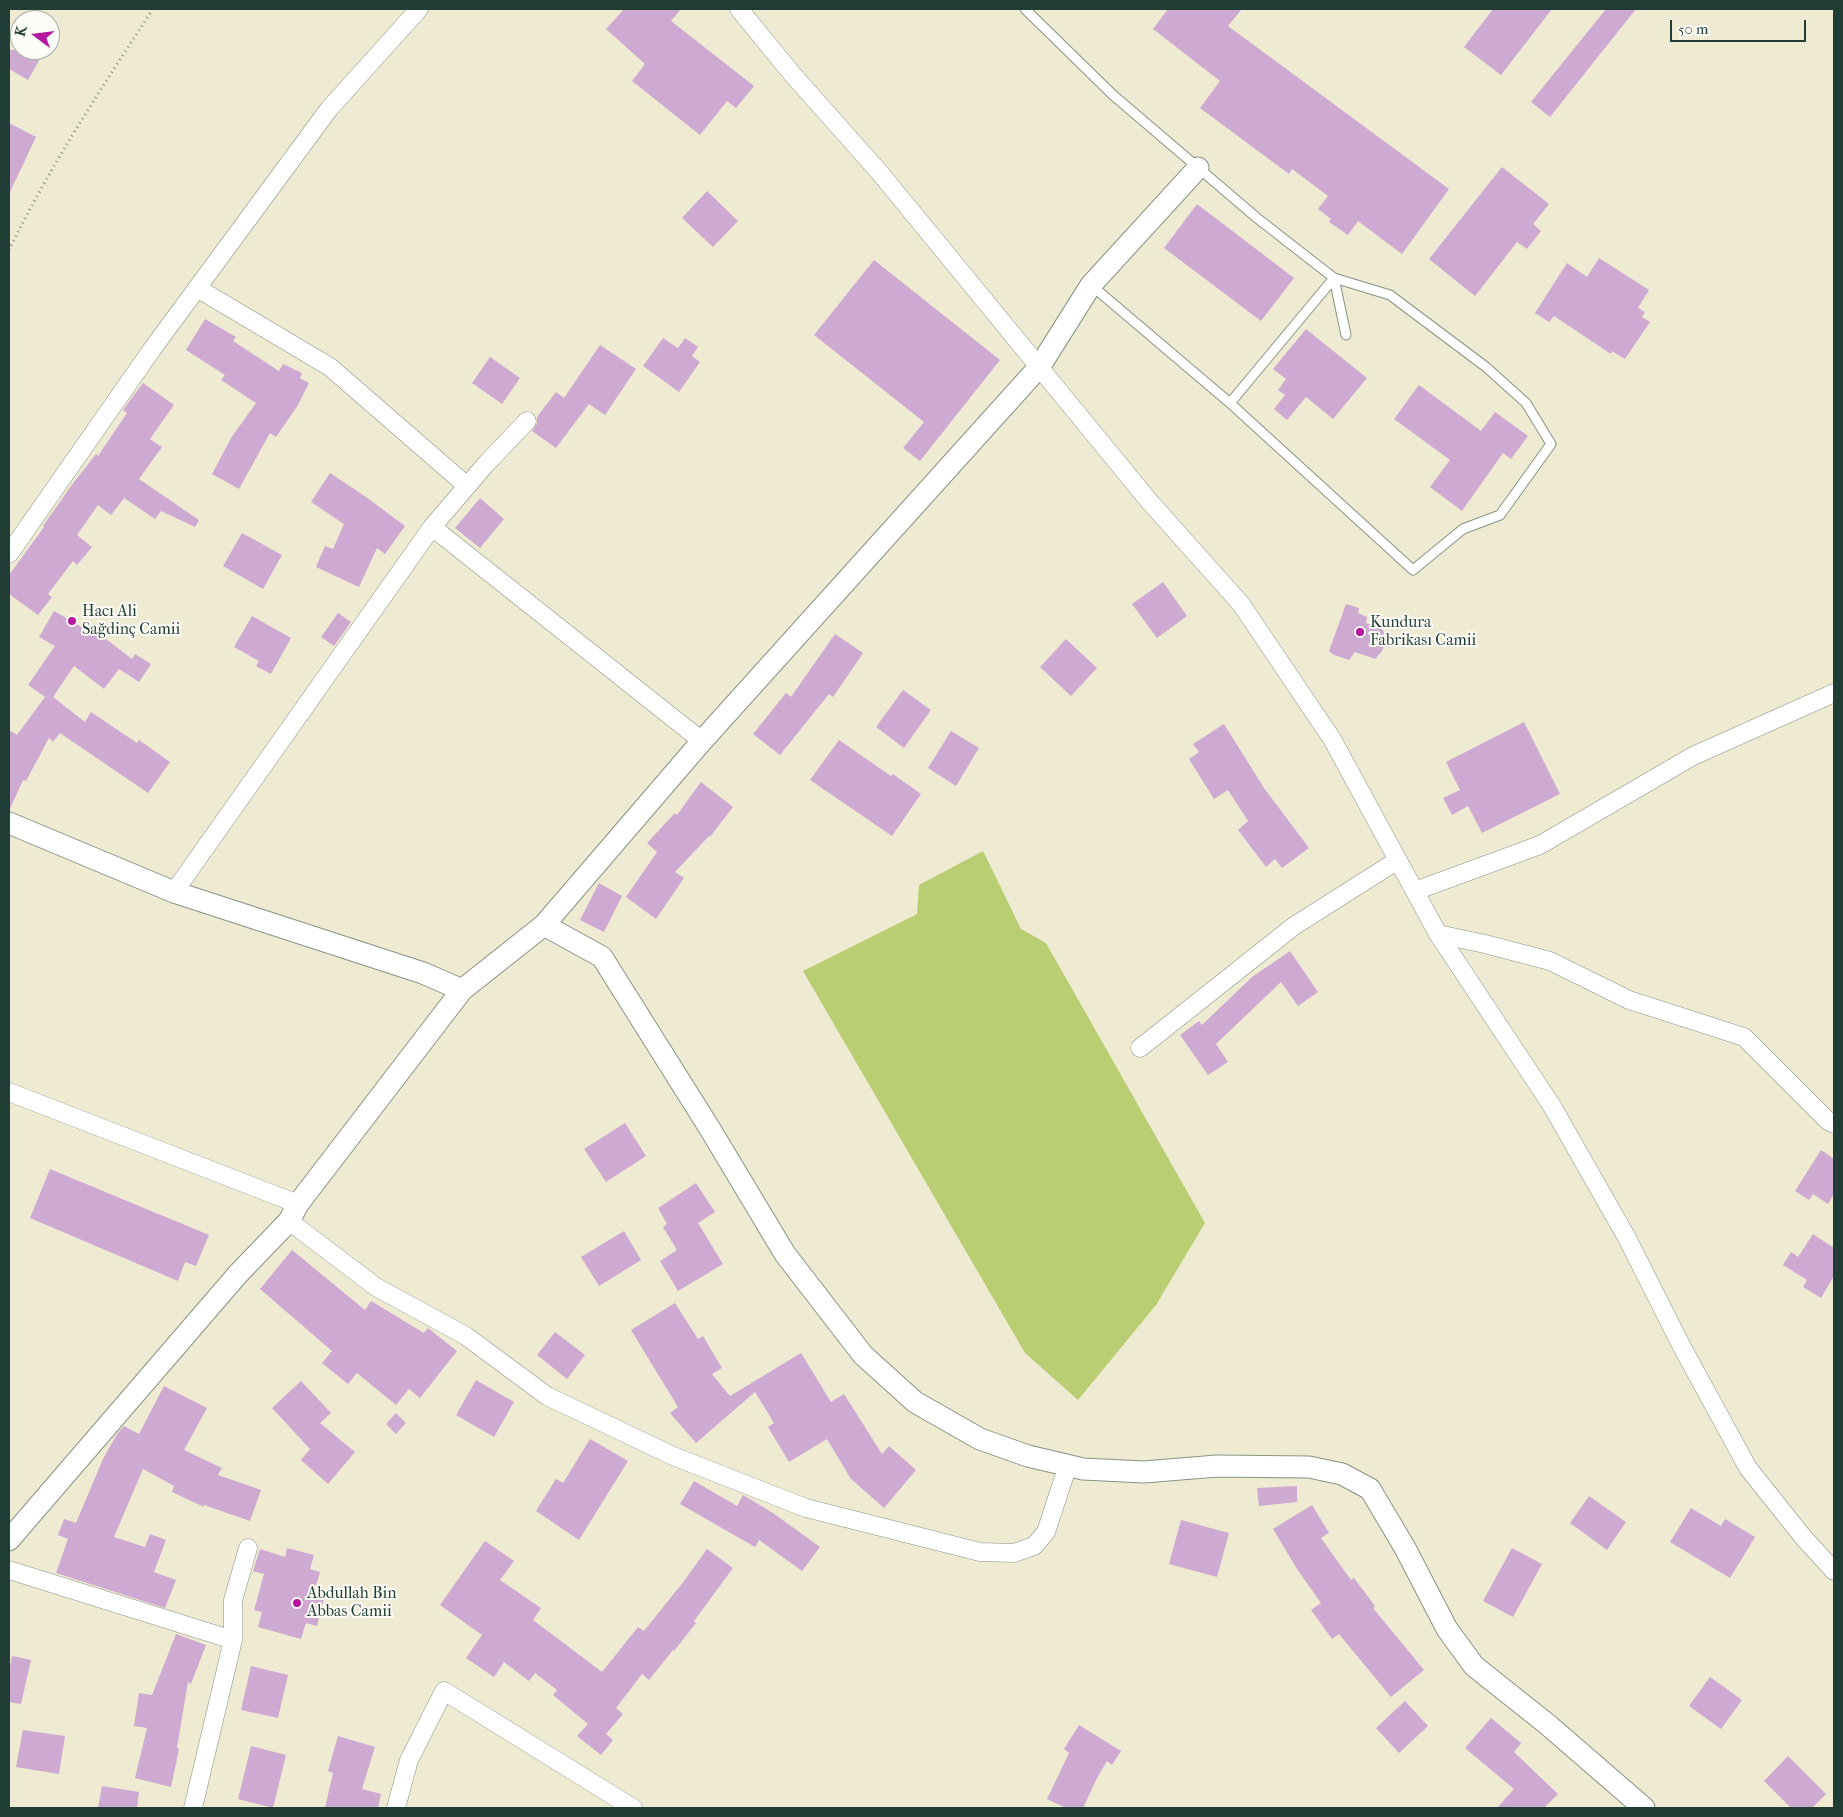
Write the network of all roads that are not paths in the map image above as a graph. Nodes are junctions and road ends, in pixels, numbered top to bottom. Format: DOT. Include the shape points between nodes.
graph roads {
  1 [pos="419,9"];
  2 [pos="739,9"];
  3 [pos="1025,9"];
  4 [pos="1198,168"];
  5 [pos="1334,278"];
  6 [pos="1091,285"];
  7 [pos="197,288"];
  8 [pos="1346,335"];
  9 [pos="1040,366"];
  10 [pos="1230,404"];
  11 [pos="527,421"];
  12 [pos="467,486"];
  13 [pos="432,527"];
  14 [pos="9,554"];
  15 [pos="1834,693"];
  16 [pos="702,741"];
  17 [pos="9,824"];
  18 [pos="1398,860"];
  19 [pos="1415,891"];
  20 [pos="174,892"];
  21 [pos="544,924"];
  22 [pos="1438,934"];
  23 [pos="462,990"];
  24 [pos="1140,1048"];
  25 [pos="9,1092"];
  26 [pos="1834,1124"];
  27 [pos="293,1212"];
  28 [pos="1068,1465"];
  29 [pos="9,1540"];
  30 [pos="248,1548"];
  31 [pos="9,1570"];
  32 [pos="1834,1571"];
  33 [pos="233,1640"];
  34 [pos="193,1808"];
  35 [pos="396,1808"];
  36 [pos="633,1808"];
  37 [pos="1644,1808"];
  1 -- 7 [label="street" via="329,109"];
  2 -- 9 [label="street"];
  3 -- 4 [label="lane" via="1113,95"];
  4 -- 5 [label="lane"];
  4 -- 6 [label="street"];
  5 -- 8 [label="lane"];
  5 -- 10 [label="lane"];
  5 -- 10 [label="lane" via="1390,295 1486,367 1526,403 1551,444 1500,515 1463,529 1413,570"];
  6 -- 9 [label="street"];
  6 -- 10 [label="lane"];
  7 -- 12 [label="street" via="330,367"];
  7 -- 14 [label="street"];
  9 -- 16 [label="street"];
  9 -- 18 [label="street" via="1149,501 1241,604 1332,739"];
  11 -- 12 [label="street"];
  12 -- 13 [label="street"];
  13 -- 16 [label="street"];
  13 -- 20 [label="street"];
  15 -- 19 [label="street" via="1693,756 1540,845"];
  16 -- 21 [label="street"];
  17 -- 20 [label="street"];
  18 -- 19 [label="street"];
  18 -- 24 [label="street" via="1294,926"];
  19 -- 22 [label="street"];
  20 -- 23 [label="street" via="423,973"];
  21 -- 23 [label="street"];
  21 -- 28 [label="street" via="602,957 785,1254 863,1355 916,1402 980,1439 1028,1456"];
  22 -- 26 [label="street" via="1550,961 1629,1000 1744,1037"];
  22 -- 32 [label="street" via="1552,1106 1627,1238 1748,1468"];
  23 -- 27 [label="street"];
  25 -- 27 [label="street"];
  27 -- 28 [label="street" via="376,1287 466,1336 547,1396 673,1456 806,1508 980,1552 1014,1553 1034,1546 1046,1532"];
  27 -- 29 [label="street"];
  28 -- 37 [label="street" via="1144,1472 1217,1466 1310,1466 1342,1474 1370,1489 1405,1548 1446,1629 1474,1666"];
  30 -- 33 [label="street" via="233,1600"];
  31 -- 33 [label="street"];
  33 -- 34 [label="street"];
  35 -- 36 [label="street" via="409,1760 444,1691"];
}
